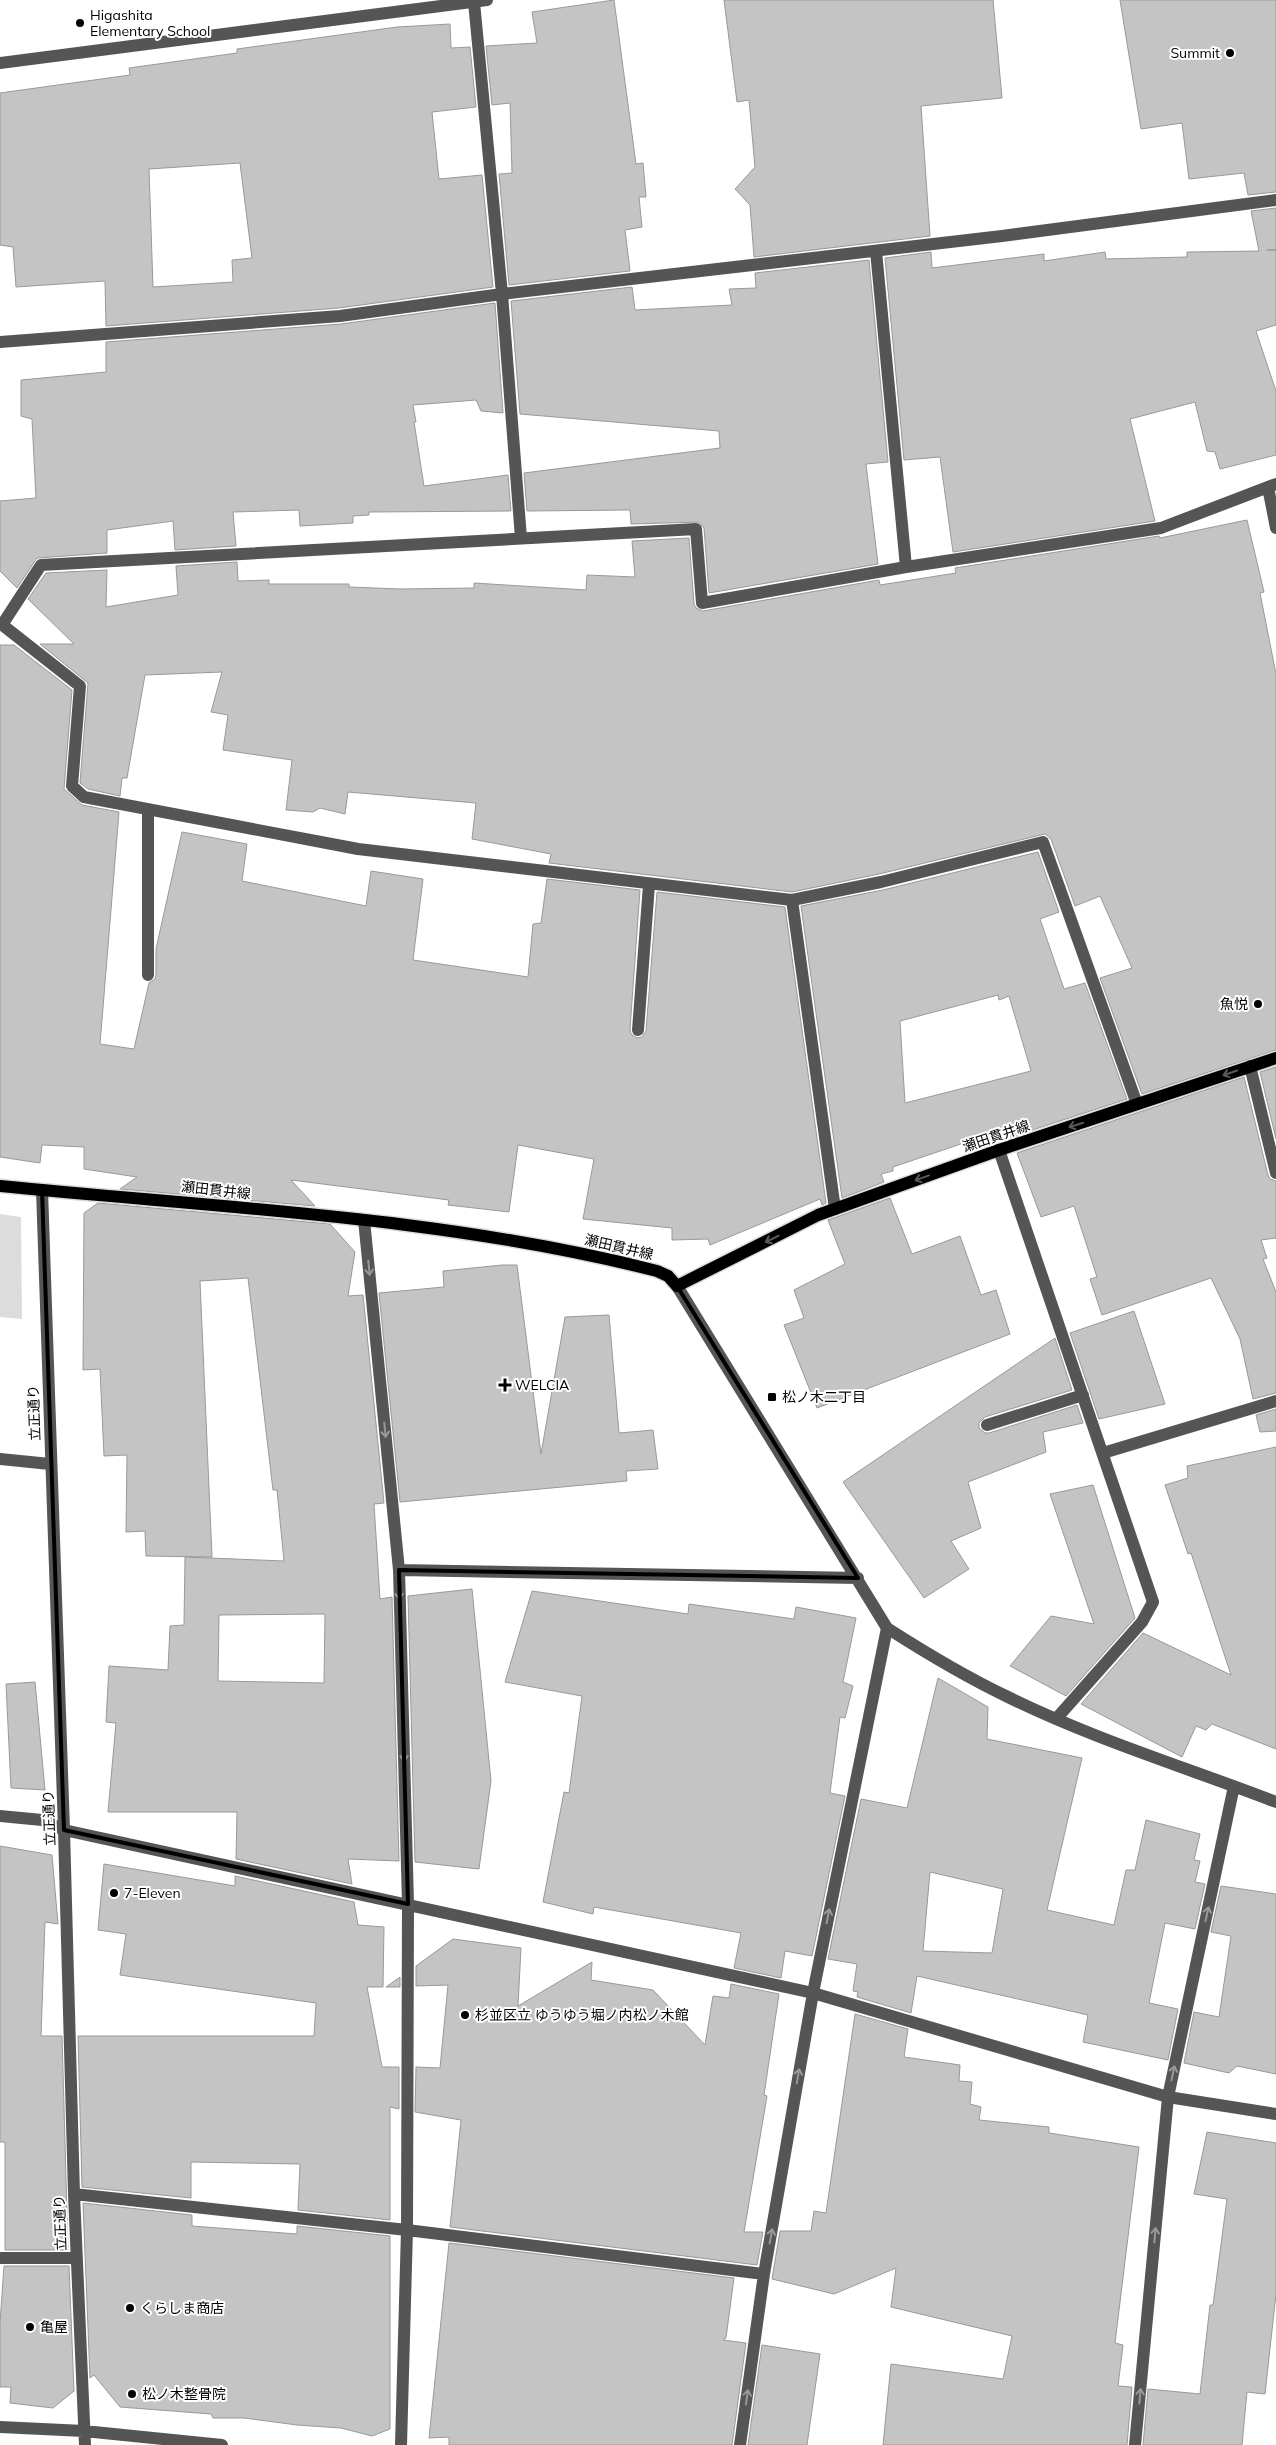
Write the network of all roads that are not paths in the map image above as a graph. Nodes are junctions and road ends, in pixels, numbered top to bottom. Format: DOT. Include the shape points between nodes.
graph roads {
  1 [pos="481,1"];
  2 [pos="0,63"];
  3 [pos="1276,200"];
  4 [pos="876,251"];
  5 [pos="502,294"];
  6 [pos="0,342"];
  7 [pos="1272,486"];
  8 [pos="1276,528"];
  9 [pos="521,538"];
  10 [pos="906,566"];
  11 [pos="1,624"];
  12 [pos="148,811"];
  13 [pos="649,885"];
  14 [pos="792,900"];
  15 [pos="148,975"];
  16 [pos="638,1030"];
  17 [pos="1276,1058"];
  18 [pos="1250,1066"];
  19 [pos="1137,1104"];
  20 [pos="999,1150"];
  21 [pos="1276,1173"];
  22 [pos="0,1186"];
  23 [pos="42,1190"];
  24 [pos="835,1209"];
  25 [pos="364,1220"];
  26 [pos="677,1286"];
  27 [pos="1083,1395"];
  28 [pos="1276,1401"];
  29 [pos="987,1425"];
  30 [pos="1103,1453"];
  31 [pos="0,1459"];
  32 [pos="50,1464"];
  33 [pos="399,1570"];
  34 [pos="858,1578"];
  35 [pos="887,1628"];
  36 [pos="1056,1719"];
  37 [pos="1234,1786"];
  38 [pos="1276,1802"];
  39 [pos="0,1816"];
  40 [pos="64,1830"];
  41 [pos="408,1904"];
  42 [pos="812,1993"];
  43 [pos="1168,2097"];
  44 [pos="1276,2114"];
  45 [pos="74,2194"];
  46 [pos="407,2230"];
  47 [pos="0,2258"];
  48 [pos="76,2258"];
  49 [pos="764,2274"];
  50 [pos="0,2428"];
  51 [pos="84,2431"];
  52 [pos="85,2445"];
  53 [pos="222,2445"];
  54 [pos="401,2445"];
  55 [pos="740,2445"];
  56 [pos="1135,2445"];
  1 -- 2 [label="street"];
  1 -- 5 [label="street"];
  3 -- 4 [label="street"];
  4 -- 5 [label="street"];
  4 -- 10 [label="street"];
  5 -- 6 [label="street" via="340,316"];
  5 -- 9 [label="street"];
  7 -- 8 [label="street"];
  7 -- 10 [label="street" via="1161,528"];
  9 -- 10 [label="street" via="696,529 702,603"];
  9 -- 11 [label="street" via="41,565"];
  11 -- 12 [label="street" via="80,686 72,786 84,797"];
  12 -- 13 [label="street" via="358,848"];
  12 -- 15 [label="street"];
  13 -- 14 [label="street"];
  13 -- 16 [label="street"];
  14 -- 19 [label="street" via="1043,842"];
  14 -- 24 [label="street"];
  17 -- 18 [label="main road, 瀬田貫井線"];
  18 -- 19 [label="main road, 瀬田貫井線, one-way"];
  18 -- 21 [label="street"];
  19 -- 20 [label="main road, 瀬田貫井線, one-way"];
  20 -- 24 [label="main road, 瀬田貫井線, one-way"];
  20 -- 27 [label="street"];
  22 -- 23 [label="main road, 瀬田貫井線"];
  23 -- 25 [label="main road, 瀬田貫井線"];
  23 -- 32 [label="street, 立正通り"];
  24 -- 26 [label="main road, 瀬田貫井線, one-way"];
  25 -- 26 [label="main road, 瀬田貫井線" via="519,1240 657,1271 668,1276"];
  25 -- 33 [label="street, one-way"];
  26 -- 34 [label="street"];
  27 -- 29 [label="street"];
  27 -- 30 [label="street"];
  28 -- 30 [label="street"];
  30 -- 36 [label="street" via="1153,1602 1142,1622"];
  31 -- 32 [label="street"];
  32 -- 40 [label="street, 立正通り"];
  33 -- 34 [label="street"];
  33 -- 41 [label="street, one-way"];
  34 -- 35 [label="street"];
  35 -- 36 [label="street" via="943,1663"];
  42 -- 35 [label="street, one-way"];
  36 -- 37 [label="street"];
  37 -- 38 [label="street"];
  43 -- 37 [label="street, one-way"];
  39 -- 40 [label="street" via="42,1820"];
  40 -- 41 [label="street"];
  40 -- 45 [label="street, 立正通り"];
  41 -- 42 [label="street"];
  41 -- 46 [label="street"];
  42 -- 43 [label="street"];
  49 -- 42 [label="street, one-way"];
  43 -- 44 [label="street"];
  56 -- 43 [label="street, one-way"];
  45 -- 46 [label="street"];
  45 -- 48 [label="street, 立正通り"];
  46 -- 49 [label="street"];
  46 -- 54 [label="street"];
  47 -- 48 [label="street"];
  48 -- 51 [label="street, 立正通り"];
  55 -- 49 [label="street, one-way"];
  50 -- 51 [label="street"];
  51 -- 52 [label="street, 立正通り"];
  51 -- 53 [label="street"];
}
